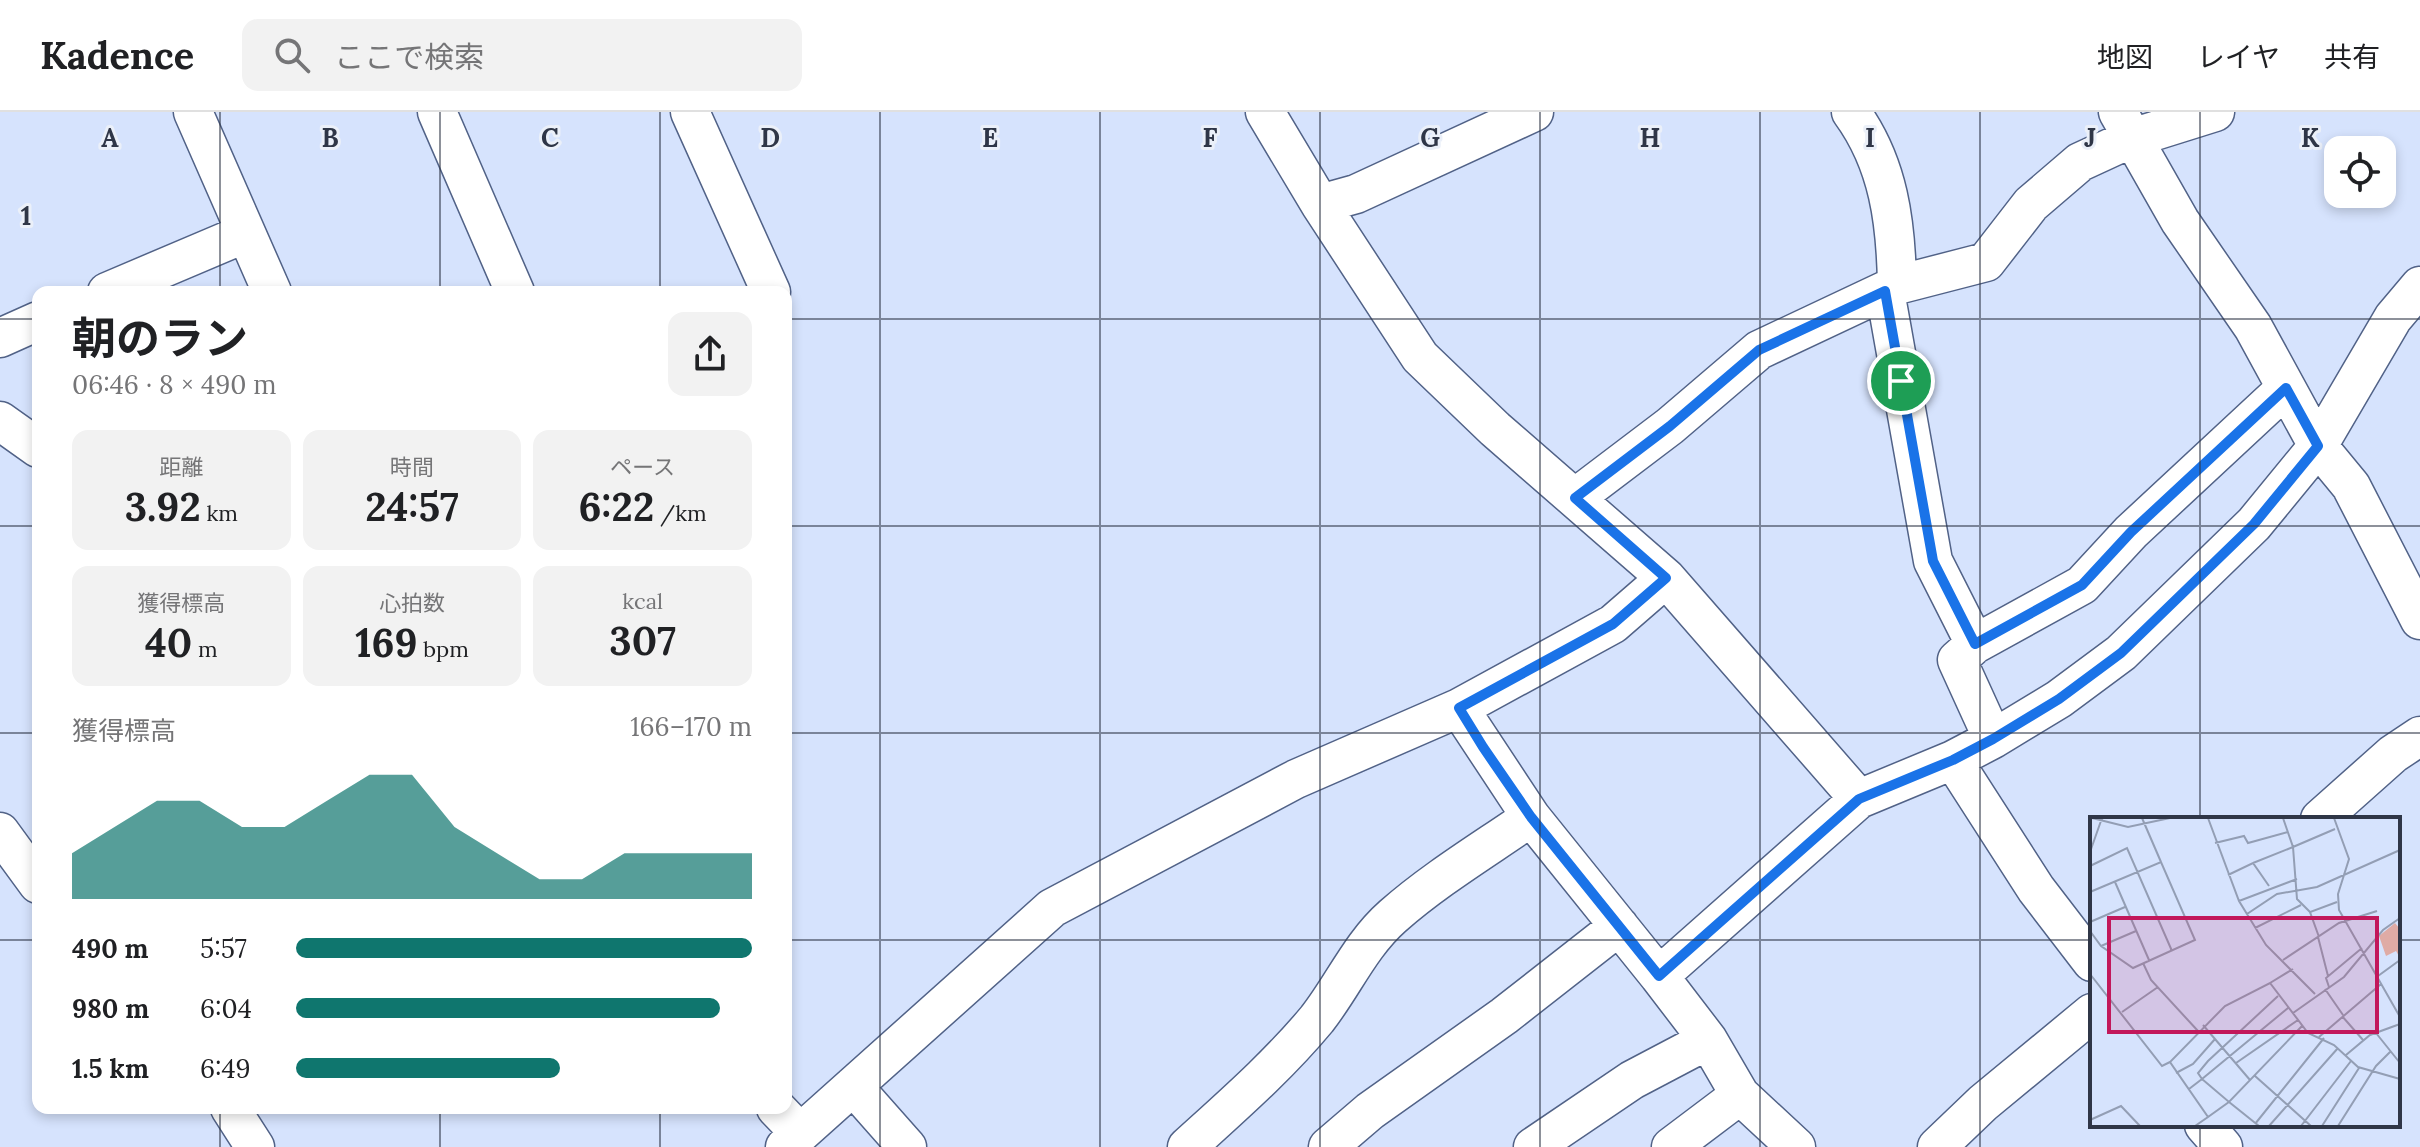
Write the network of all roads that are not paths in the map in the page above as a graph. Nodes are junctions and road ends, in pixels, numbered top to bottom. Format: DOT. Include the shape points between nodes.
graph roads {
  1 [pos="193,112"];
  2 [pos="437,112"];
  3 [pos="690,112"];
  4 [pos="1265,112"];
  5 [pos="1534,112"];
  6 [pos="1851,112"];
  7 [pos="2215,112"];
  8 [pos="2125,125"];
  9 [pos="1320,204"];
  10 [pos="246,233"];
  11 [pos="121,286"];
  12 [pos="269,286"];
  13 [pos="512,286"];
  14 [pos="768,286"];
  15 [pos="2420,286"];
  16 [pos="1891,288"];
  17 [pos="32,324"];
  18 [pos="0,338"];
  19 [pos="2286,388"];
  20 [pos="0,421"];
  21 [pos="32,444"];
  22 [pos="2318,446"];
  23 [pos="1575,498"];
  24 [pos="1666,578"];
  25 [pos="2420,620"];
  26 [pos="1975,644"];
  27 [pos="1459,708"];
  28 [pos="2420,736"];
  29 [pos="1993,739"];
  30 [pos="1953,760"];
  31 [pos="1859,799"];
  32 [pos="1531,817"];
  33 [pos="2322,817"];
  34 [pos="0,832"];
  35 [pos="32,876"];
  36 [pos="1619,926"];
  37 [pos="2090,959"];
  38 [pos="1659,976"];
  39 [pos="2090,1015"];
  40 [pos="1708,1040"];
  41 [pos="853,1086"];
  42 [pos="1740,1095"];
  43 [pos="234,1114"];
  44 [pos="2206,1127"];
  45 [pos="787,1129"];
  46 [pos="255,1147"];
  47 [pos="907,1147"];
  48 [pos="1187,1147"];
  49 [pos="1328,1147"];
  50 [pos="1533,1147"];
  51 [pos="1671,1147"];
  52 [pos="1796,1147"];
  53 [pos="1937,1147"];
  54 [pos="2223,1147"];
  1 -- 10 [label="street"];
  2 -- 13 [label="street"];
  3 -- 14 [label="street"];
  4 -- 9 [label="street"];
  5 -- 9 [label="street" via="1356,194"];
  6 -- 16 [label="street" via="1883,175 1896,235"];
  7 -- 8 [label="street"];
  8 -- 16 [label="street" via="2031,204 1986,262"];
  8 -- 19 [label="street"];
  9 -- 23 [label="street" via="1420,357"];
  10 -- 11 [label="street"];
  10 -- 12 [label="street"];
  15 -- 22 [label="street" via="2393,318"];
  16 -- 23 [label="street" via="1759,350"];
  16 -- 26 [label="street" via="1933,561"];
  17 -- 18 [label="street"];
  19 -- 22 [label="street"];
  19 -- 26 [label="street" via="2131,532 2082,585"];
  20 -- 21 [label="street"];
  22 -- 25 [label="street" via="2351,486"];
  22 -- 29 [label="street" via="2254,524 2121,653"];
  23 -- 24 [label="street"];
  24 -- 27 [label="street" via="1613,624"];
  24 -- 31 [label="street"];
  26 -- 29 [label="street" via="1957,660"];
  27 -- 32 [label="street"];
  27 -- 41 [label="street" via="1296,779 1052,908"];
  28 -- 33 [label="street"];
  29 -- 30 [label="street"];
  30 -- 31 [label="street"];
  30 -- 37 [label="street" via="2036,889"];
  31 -- 38 [label="street"];
  32 -- 36 [label="street"];
  32 -- 48 [label="street" via="1390,918 1318,1017 1260,1081"];
  34 -- 35 [label="street"];
  36 -- 38 [label="street"];
  36 -- 49 [label="street"];
  38 -- 40 [label="street"];
  39 -- 53 [label="street"];
  40 -- 42 [label="street"];
  40 -- 50 [label="street" via="1632,1080"];
  41 -- 45 [label="street"];
  41 -- 47 [label="street"];
  42 -- 51 [label="street"];
  42 -- 52 [label="street"];
  43 -- 46 [label="street"];
  44 -- 54 [label="street"];
}
